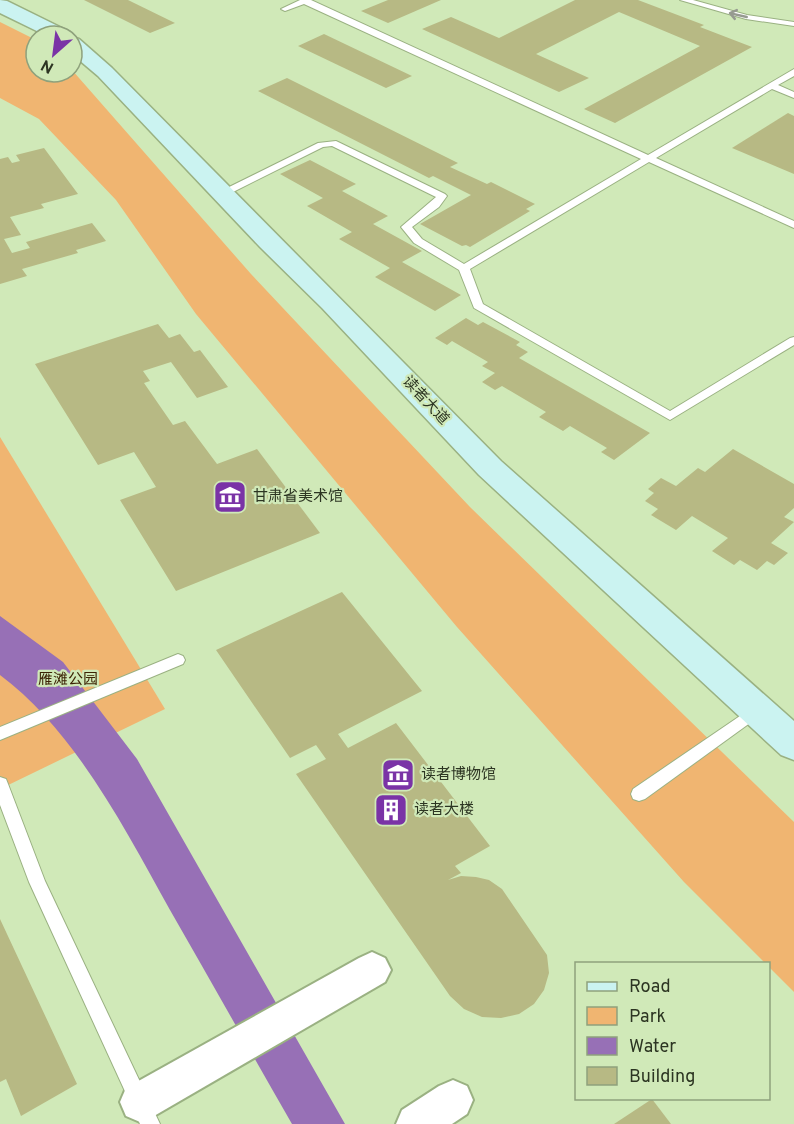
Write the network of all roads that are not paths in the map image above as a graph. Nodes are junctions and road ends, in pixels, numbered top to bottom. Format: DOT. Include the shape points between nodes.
graph roads {
  1 [pos="684,0"];
  2 [pos="306,1"];
  3 [pos="0,5"];
  4 [pos="285,9"];
  5 [pos="39,24"];
  6 [pos="794,24"];
  7 [pos="84,54"];
  8 [pos="794,72"];
  9 [pos="771,86"];
  10 [pos="794,94"];
  11 [pos="648,159"];
  12 [pos="222,194"];
  13 [pos="794,225"];
  14 [pos="464,268"];
  15 [pos="794,340"];
  16 [pos="178,660"];
  17 [pos="756,711"];
  18 [pos="0,734"];
  19 [pos="794,744"];
  20 [pos="0,784"];
  21 [pos="639,794"];
  22 [pos="358,978"];
  23 [pos="145,1113"];
  6 -- 1 [label="lane, one-way" via="746,17"];
  2 -- 4 [label="lane"];
  2 -- 11 [label="lane"];
  3 -- 5 [label="main road"];
  7 -- 12 [label="main road, 读者大道"];
  8 -- 9 [label="lane"];
  9 -- 10 [label="lane"];
  9 -- 11 [label="lane"];
  11 -- 13 [label="lane"];
  11 -- 14 [label="lane"];
  12 -- 14 [label="lane" via="321,145 333,143 442,196 406,226 418,241"];
  12 -- 17 [label="main road, 读者大道" via="332,302 490,468"];
  14 -- 15 [label="lane" via="478,306 670,416"];
  16 -- 18 [label="lane"];
  17 -- 19 [label="main road, 读者大道"];
  17 -- 21 [label="lane"];
  20 -- 23 [label="lane" via="37,882"];
  22 -- 23 [label="street" via="181,1078"];
}
